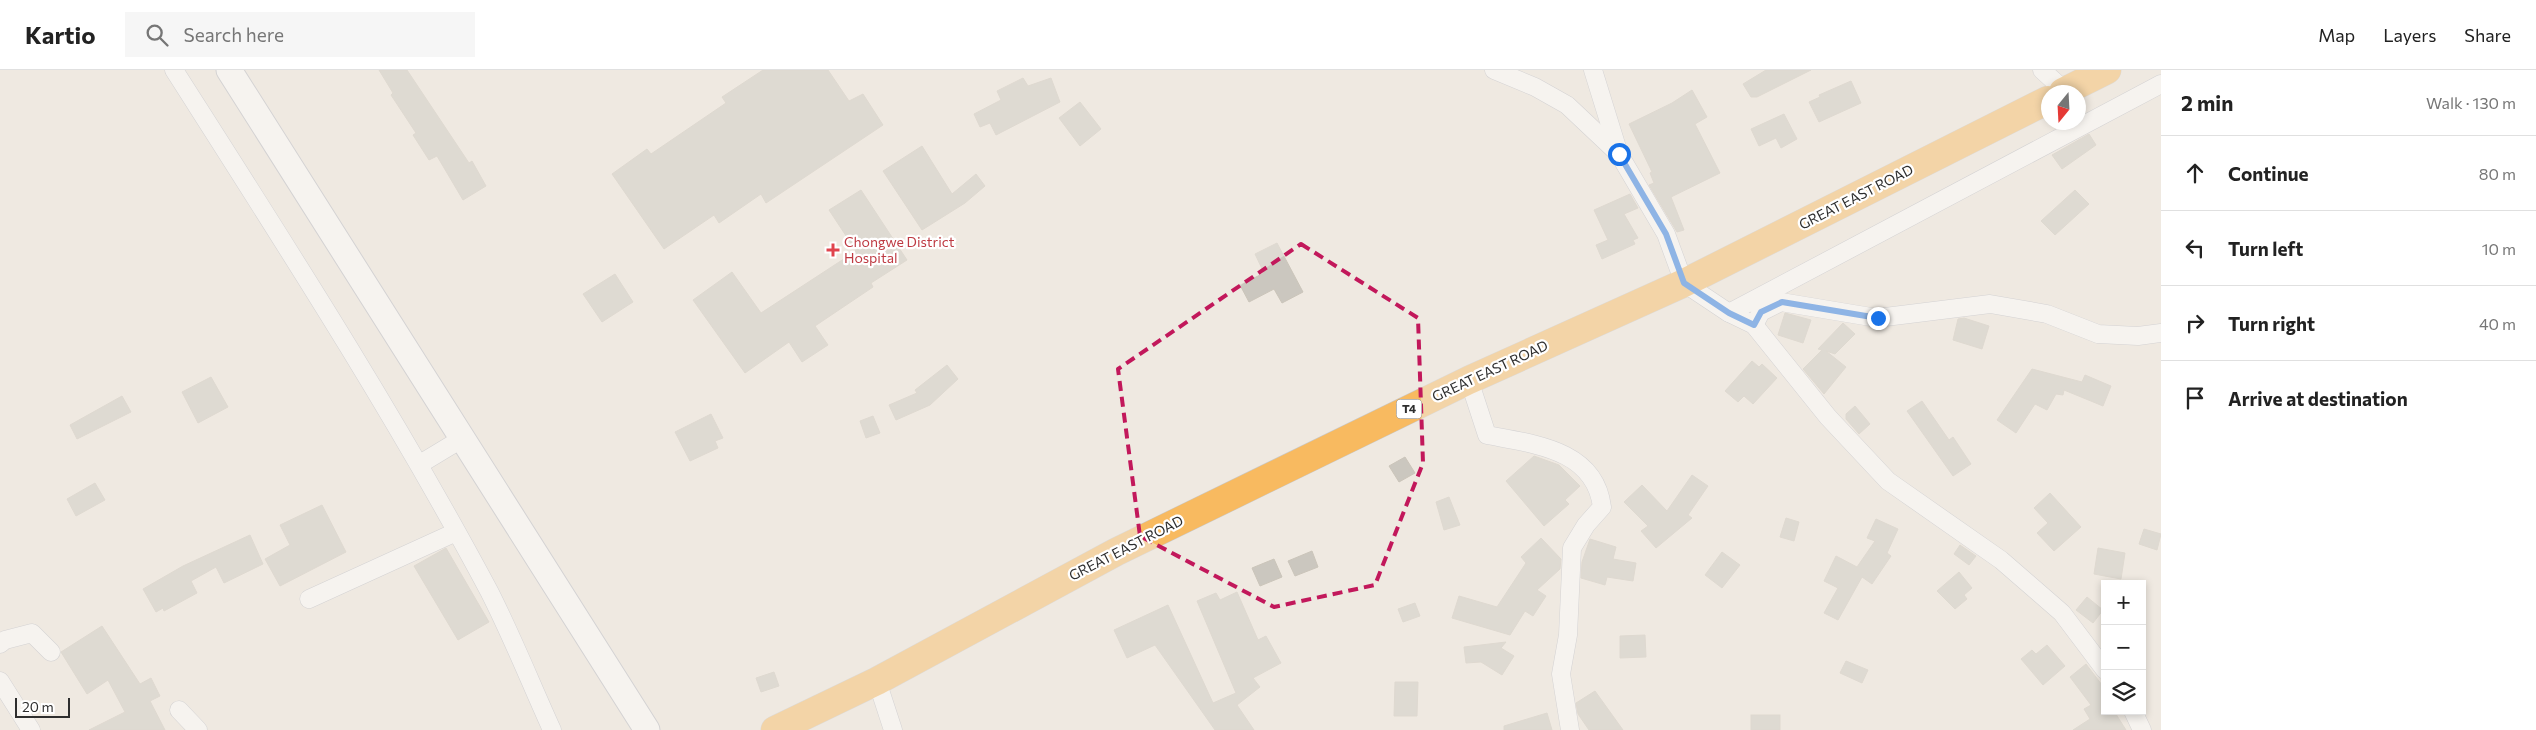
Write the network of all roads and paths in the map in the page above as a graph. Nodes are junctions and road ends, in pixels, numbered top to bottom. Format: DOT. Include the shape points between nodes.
graph roads {
  1 [pos="174,70"];
  2 [pos="229,70"];
  3 [pos="1494,70"];
  4 [pos="1594,70"];
  5 [pos="2042,70"];
  6 [pos="2107,70"];
  7 [pos="2161,84"];
  8 [pos="2053,85"];
  9 [pos="2077,85"];
  10 [pos="2041,103"];
  11 [pos="1619,154"];
  12 [pos="1684,283"];
  13 [pos="1729,313"];
  14 [pos="1754,325"];
  15 [pos="2161,333"];
  16 [pos="1469,380"];
  17 [pos="463,438"];
  18 [pos="420,464"];
  19 [pos="456,532"];
  20 [pos="310,599"];
  21 [pos="0,644"];
  22 [pos="51,652"];
  23 [pos="2101,665"];
  24 [pos="0,681"];
  25 [pos="877,681"];
  26 [pos="179,710"];
  27 [pos="2135,715"];
  28 [pos="32,730"];
  29 [pos="198,730"];
  30 [pos="552,730"];
  31 [pos="647,730"];
  32 [pos="775,730"];
  33 [pos="893,730"];
  34 [pos="1570,730"];
  35 [pos="2142,730"];
  1 -- 18 [label="street" via="326,308"];
  2 -- 17 [label="main road"];
  3 -- 11 [label="street" via="1567,105"];
  4 -- 11 [label="street"];
  5 -- 8 [label="street"];
  6 -- 9 [label="highway, GREAT EAST ROAD / T4"];
  7 -- 13 [label="street"];
  10 -- 12 [label="highway, GREAT EAST ROAD / T4"];
  11 -- 12 [label="street" via="1666,234"];
  12 -- 13 [label="street"];
  12 -- 16 [label="highway, GREAT EAST ROAD / T4"];
  13 -- 14 [label="street"];
  14 -- 15 [label="street" via="1761,312 1782,302 1878,318 1990,304 2047,314 2098,334 2138,336"];
  14 -- 23 [label="street" via="1828,417 1888,481 2001,560 2042,595 2062,613"];
  16 -- 25 [label="highway, GREAT EAST ROAD / T4" via="1116,552"];
  16 -- 34 [label="street" via="1487,435 1551,448 1582,466 1596,484 1601,497 1602,507 1572,548 1568,634 1561,674"];
  17 -- 18 [label="street"];
  17 -- 31 [label="main road"];
  18 -- 19 [label="street"];
  19 -- 20 [label="street"];
  19 -- 30 [label="street" via="490,593"];
  21 -- 22 [label="street" via="32,633"];
  24 -- 28 [label="street"];
  25 -- 32 [label="highway, GREAT EAST ROAD / T4"];
  25 -- 33 [label="street"];
  26 -- 29 [label="street"];
  27 -- 35 [label="street"];
}
